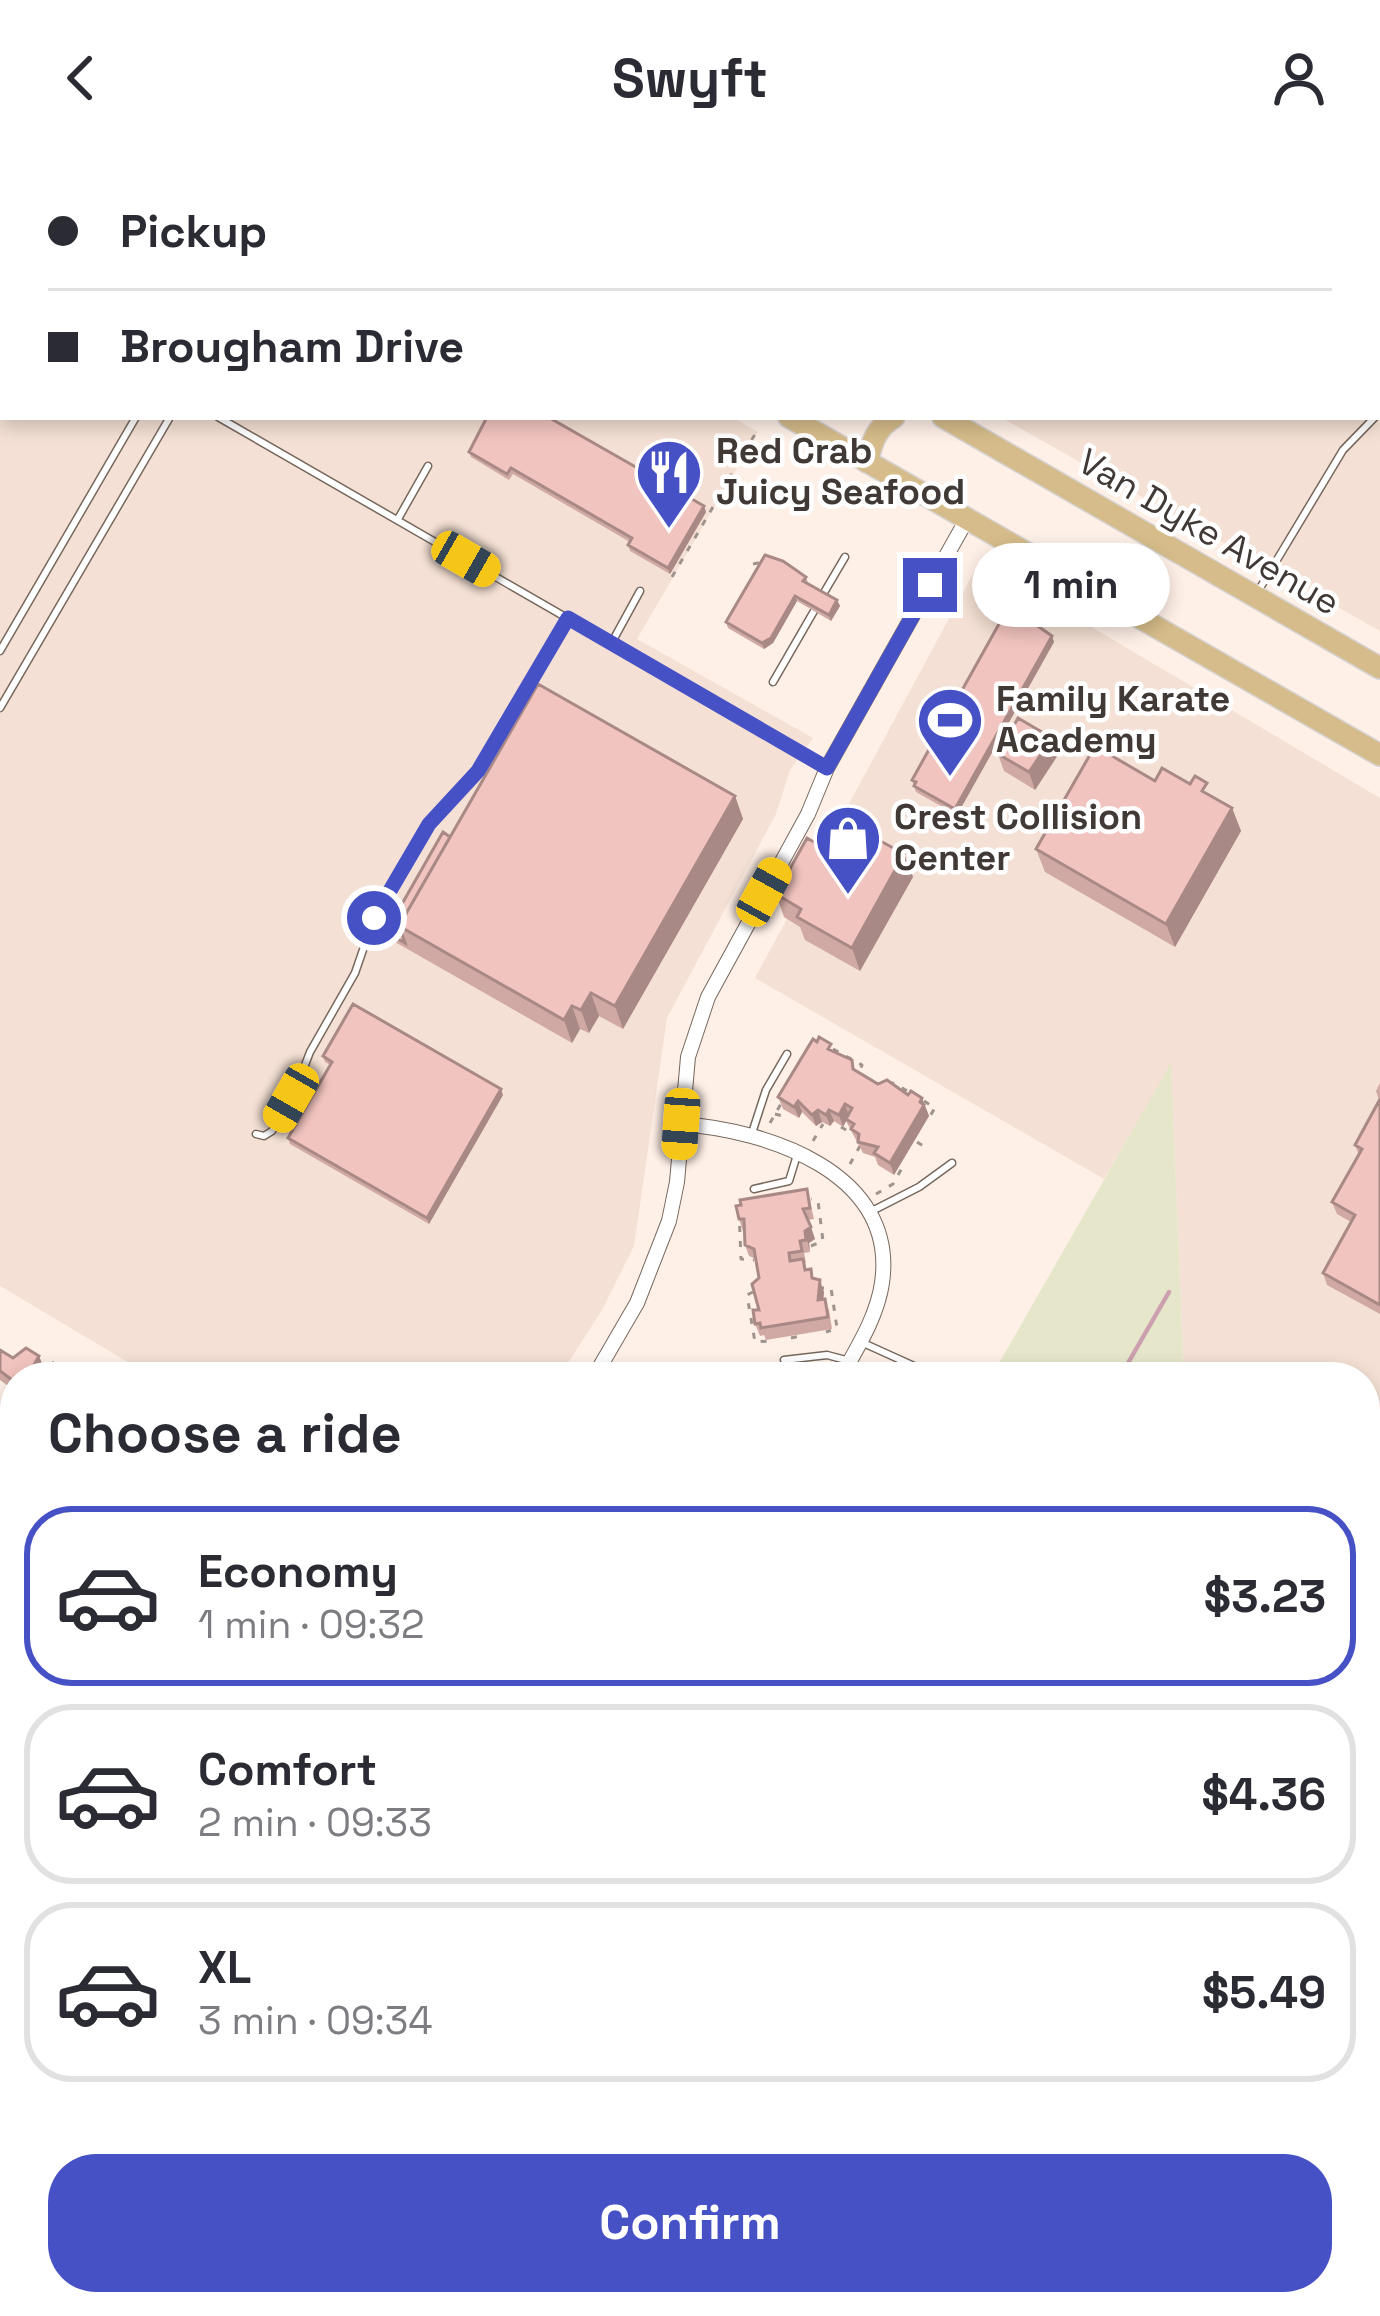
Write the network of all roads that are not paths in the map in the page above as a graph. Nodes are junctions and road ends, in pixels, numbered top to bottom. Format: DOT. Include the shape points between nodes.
graph roads {
  1 [pos="134,420"];
  2 [pos="168,420"];
  3 [pos="223,420"];
  4 [pos="794,420"];
  5 [pos="889,420"];
  6 [pos="948,420"];
  7 [pos="1371,420"];
  8 [pos="867,462"];
  9 [pos="428,466"];
  10 [pos="398,519"];
  11 [pos="967,519"];
  12 [pos="845,556"];
  13 [pos="640,591"];
  14 [pos="822,596"];
  15 [pos="1255,596"];
  16 [pos="814,611"];
  17 [pos="568,618"];
  18 [pos="611,644"];
  19 [pos="0,651"];
  20 [pos="1380,668"];
  21 [pos="773,682"];
  22 [pos="0,709"];
  23 [pos="1380,755"];
  24 [pos="827,768"];
  25 [pos="787,1054"];
  26 [pos="681,1124"];
  27 [pos="256,1134"];
  28 [pos="751,1134"];
  29 [pos="799,1153"];
  30 [pos="952,1163"];
  31 [pos="754,1189"];
  32 [pos="868,1214"];
  33 [pos="860,1341"];
  34 [pos="784,1360"];
  35 [pos="603,1362"];
  36 [pos="849,1362"];
  37 [pos="906,1362"];
  1 -- 19 [label="lane"];
  2 -- 22 [label="lane"];
  3 -- 10 [label="lane"];
  4 -- 8 [label="main road"];
  5 -- 8 [label="main road"];
  6 -- 15 [label="main road, Van Dyke Avenue"];
  7 -- 15 [label="lane" via="1343,450"];
  8 -- 11 [label="main road"];
  9 -- 10 [label="lane"];
  10 -- 17 [label="lane"];
  11 -- 23 [label="main road"];
  11 -- 24 [label="street"];
  12 -- 14 [label="lane"];
  13 -- 18 [label="lane"];
  15 -- 20 [label="main road, Van Dyke Avenue"];
  16 -- 21 [label="lane"];
  17 -- 18 [label="lane"];
  17 -- 27 [label="lane" via="478,771 429,824 374,918 356,973 295,1091 272,1131"];
  18 -- 24 [label="lane"];
  24 -- 26 [label="street" via="708,998 688,1057"];
  25 -- 28 [label="lane"];
  26 -- 28 [label="street"];
  26 -- 35 [label="street" via="677,1182 657,1257"];
  28 -- 29 [label="street"];
  29 -- 31 [label="lane" via="789,1181"];
  29 -- 32 [label="street" via="841,1178"];
  30 -- 32 [label="lane"];
  32 -- 33 [label="street" via="882,1283"];
  33 -- 36 [label="street"];
  33 -- 37 [label="lane"];
  34 -- 36 [label="lane" via="827,1354"];
}
